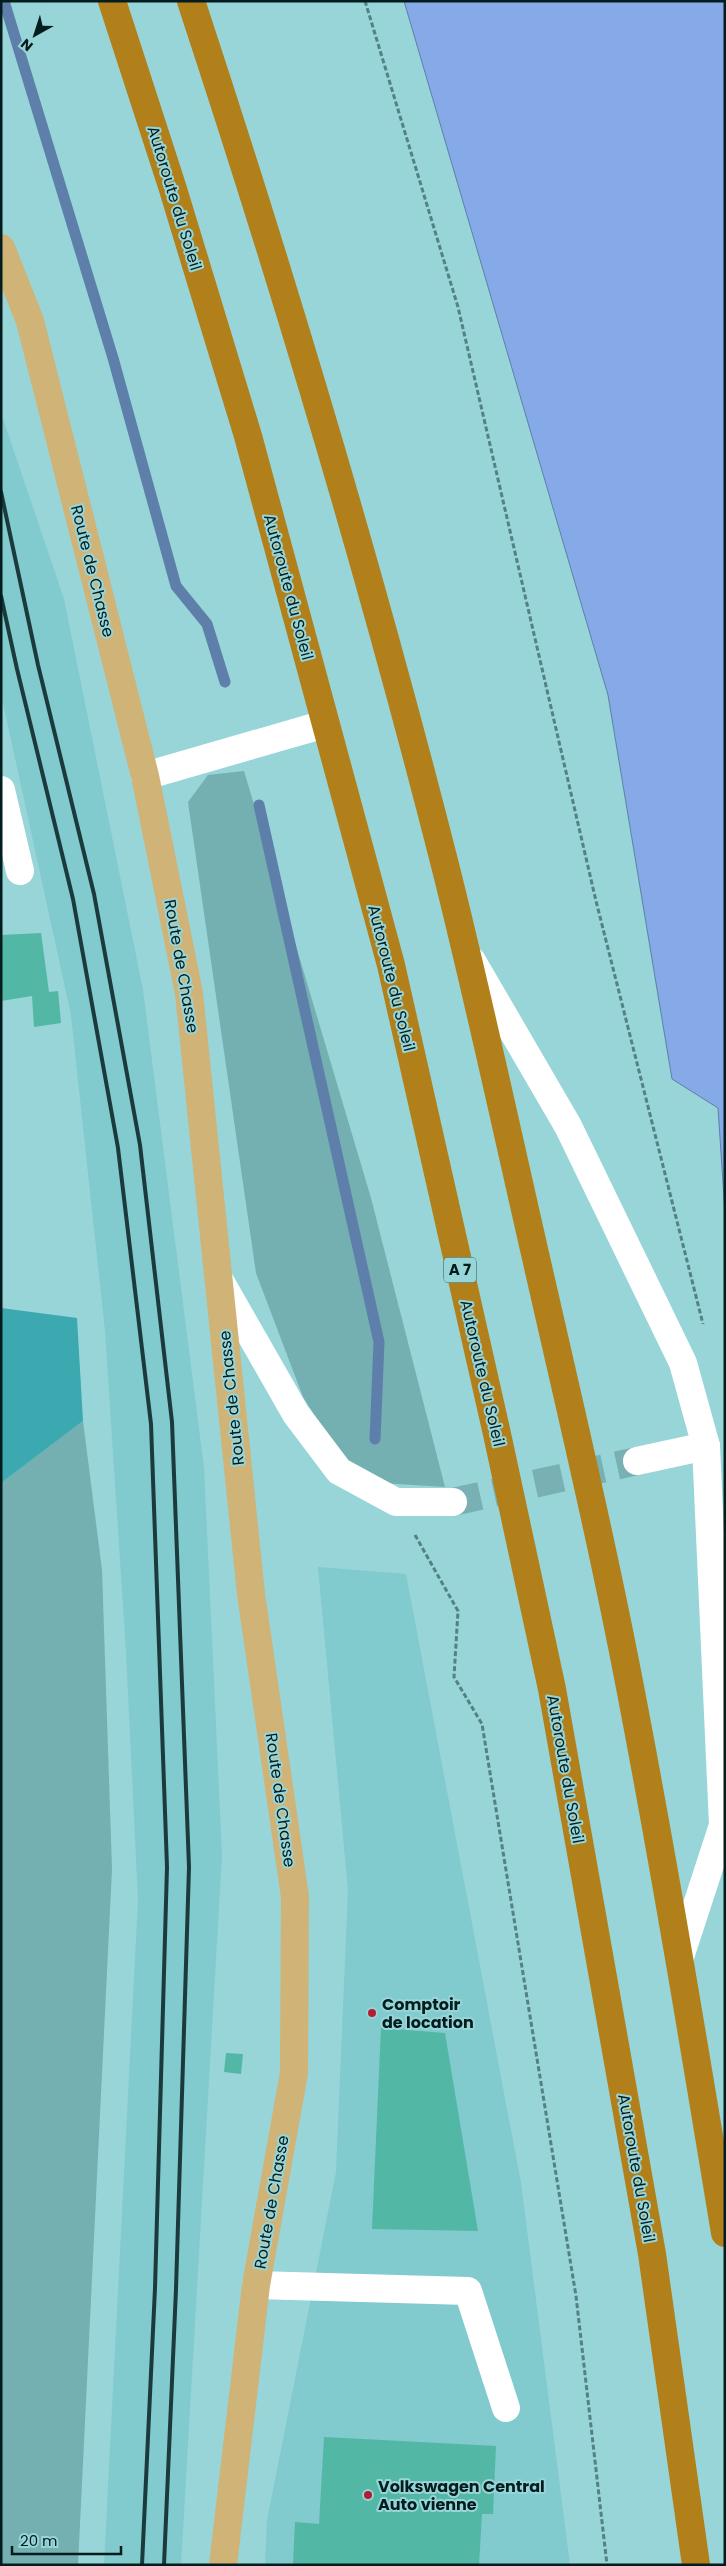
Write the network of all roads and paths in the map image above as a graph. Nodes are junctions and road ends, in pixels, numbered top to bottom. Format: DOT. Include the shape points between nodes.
graph roads {
  1 [pos="112,1"];
  2 [pos="192,1"];
  3 [pos="365,1"];
  4 [pos="1,248"];
  5 [pos="325,724"];
  6 [pos="145,776"];
  7 [pos="1,790"];
  8 [pos="20,871"];
  9 [pos="466,951"];
  10 [pos="220,1281"];
  11 [pos="704,1329"];
  12 [pos="706,1446"];
  13 [pos="637,1461"];
  14 [pos="396,1502"];
  15 [pos="453,1502"];
  16 [pos="680,1956"];
  17 [pos="725,2233"];
  18 [pos="256,2285"];
  19 [pos="506,2408"];
  20 [pos="223,2565"];
  21 [pos="607,2565"];
  22 [pos="696,2565"];
  1 -- 5 [label="highway, Autoroute du Soleil / A 7" via="248,436"];
  2 -- 9 [label="highway" via="318,403 400,696"];
  3 -- 11 [label="path" via="458,307 596,901"];
  4 -- 6 [label="main road, Route de Chasse" via="30,321"];
  5 -- 6 [label="street"];
  5 -- 22 [label="highway, Autoroute du Soleil / A 7" via="391,965 552,1689 652,2254"];
  6 -- 10 [label="main road, Route de Chasse" via="189,993"];
  7 -- 8 [label="street"];
  9 -- 12 [label="street" via="568,1126 683,1363"];
  9 -- 16 [label="highway" via="572,1414 625,1663"];
  10 -- 14 [label="street" via="296,1414 339,1471"];
  10 -- 18 [label="main road, Route de Chasse" via="251,1594 295,1897 294,2073"];
  12 -- 13 [label="street"];
  12 -- 16 [label="street" via="723,1825"];
  14 -- 15 [label="street"];
  14 -- 21 [label="path" via="458,1611 454,1677 482,1724 576,2296"];
  16 -- 17 [label="highway"];
  18 -- 19 [label="street" via="468,2291"];
  18 -- 20 [label="main road, Route de Chasse"];
}
